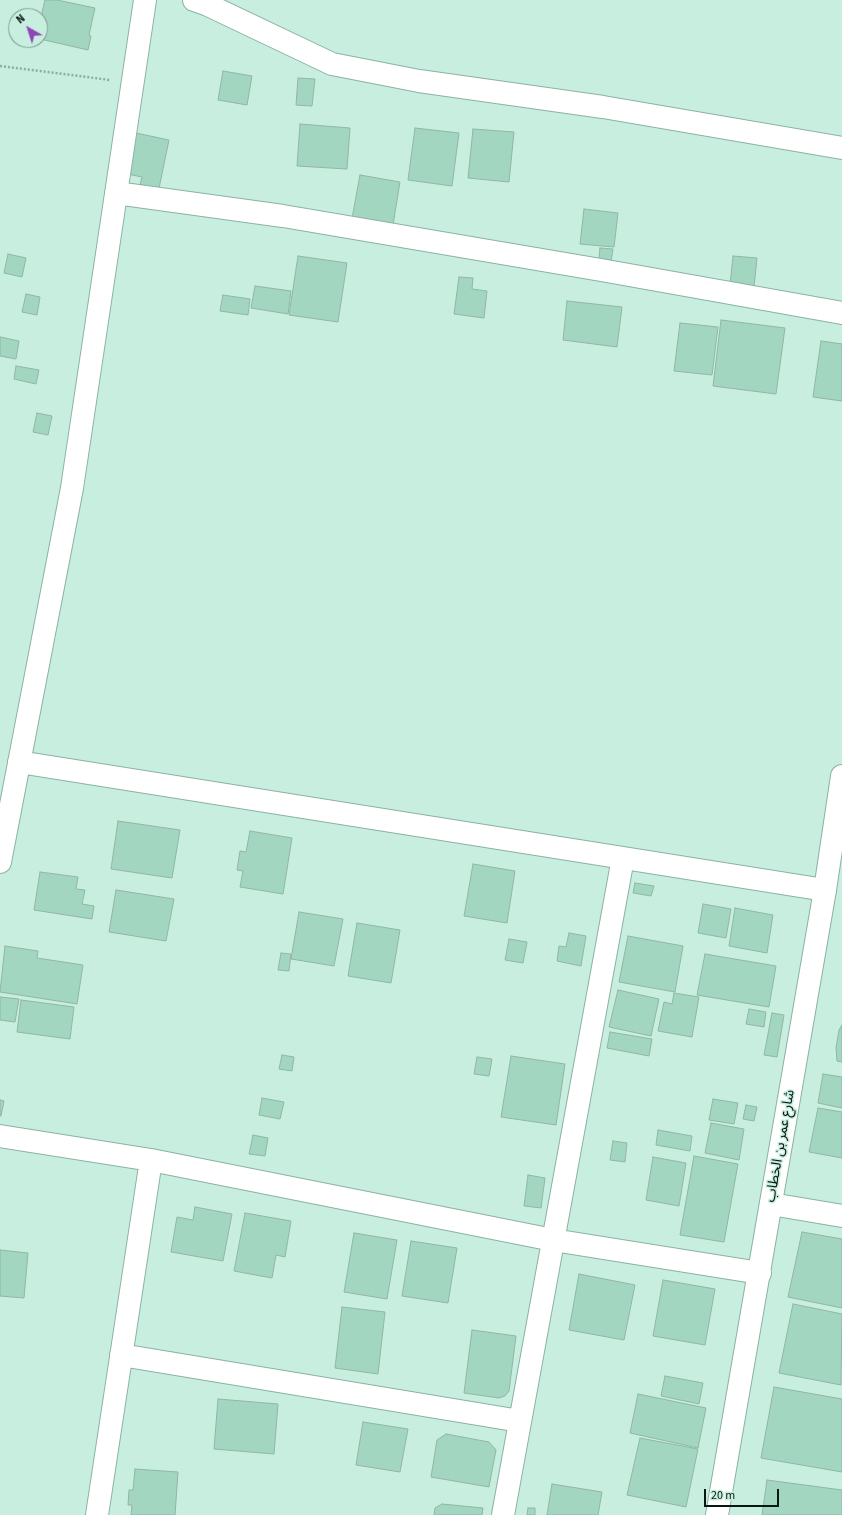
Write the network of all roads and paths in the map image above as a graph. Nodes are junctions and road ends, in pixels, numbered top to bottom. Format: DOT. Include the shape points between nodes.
graph roads {
  1 [pos="145,0"];
  2 [pos="194,0"];
  3 [pos="0,66"];
  4 [pos="133,82"];
  5 [pos="842,148"];
  6 [pos="116,193"];
  7 [pos="842,313"];
  8 [pos="19,762"];
  9 [pos="842,776"];
  10 [pos="623,858"];
  11 [pos="0,862"];
  12 [pos="825,890"];
  13 [pos="0,1136"];
  14 [pos="152,1160"];
  15 [pos="770,1204"];
  16 [pos="842,1216"];
  17 [pos="553,1240"];
  18 [pos="760,1273"];
  19 [pos="122,1355"];
  20 [pos="520,1421"];
  21 [pos="97,1515"];
  22 [pos="502,1515"];
  23 [pos="717,1515"];
  1 -- 4 [label="street"];
  2 -- 5 [label="street" via="332,64 419,81 603,106"];
  3 -- 4 [label="path"];
  4 -- 6 [label="street"];
  6 -- 7 [label="street" via="283,216"];
  6 -- 8 [label="street" via="72,488"];
  8 -- 10 [label="street"];
  8 -- 11 [label="street"];
  9 -- 12 [label="street, شارع عمر بن الخطاب"];
  10 -- 12 [label="street"];
  10 -- 17 [label="street"];
  12 -- 15 [label="street, شارع عمر بن الخطاب"];
  13 -- 14 [label="street"];
  14 -- 17 [label="street"];
  14 -- 19 [label="street"];
  15 -- 16 [label="street"];
  15 -- 18 [label="street, شارع عمر بن الخطاب"];
  17 -- 18 [label="street"];
  17 -- 20 [label="street"];
  18 -- 23 [label="street, شارع عمر بن الخطاب"];
  19 -- 20 [label="street"];
  19 -- 21 [label="street"];
  20 -- 22 [label="street"];
}
